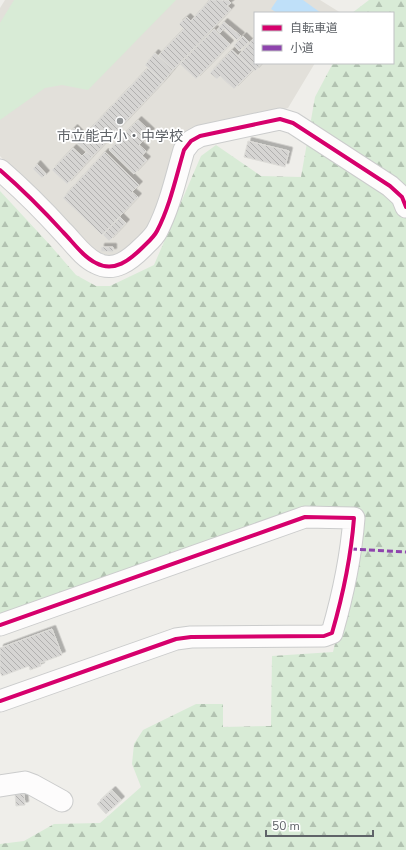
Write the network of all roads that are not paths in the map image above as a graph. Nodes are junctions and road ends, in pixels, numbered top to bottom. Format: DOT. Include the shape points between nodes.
graph roads {
  1 [pos="0,170"];
  2 [pos="406,207"];
  3 [pos="0,625"];
  4 [pos="0,701"];
  5 [pos="0,786"];
  6 [pos="62,801"];
  1 -- 2 [label="street" via="86,256 106,267 128,261 156,233 164,216 184,150 191,141 200,136 280,120 293,123 390,186 402,198"];
  3 -- 4 [label="street" via="305,517 354,518 351,549 332,633 324,636 191,637 176,640"];
  5 -- 6 [label="street" via="25,782"];
}
